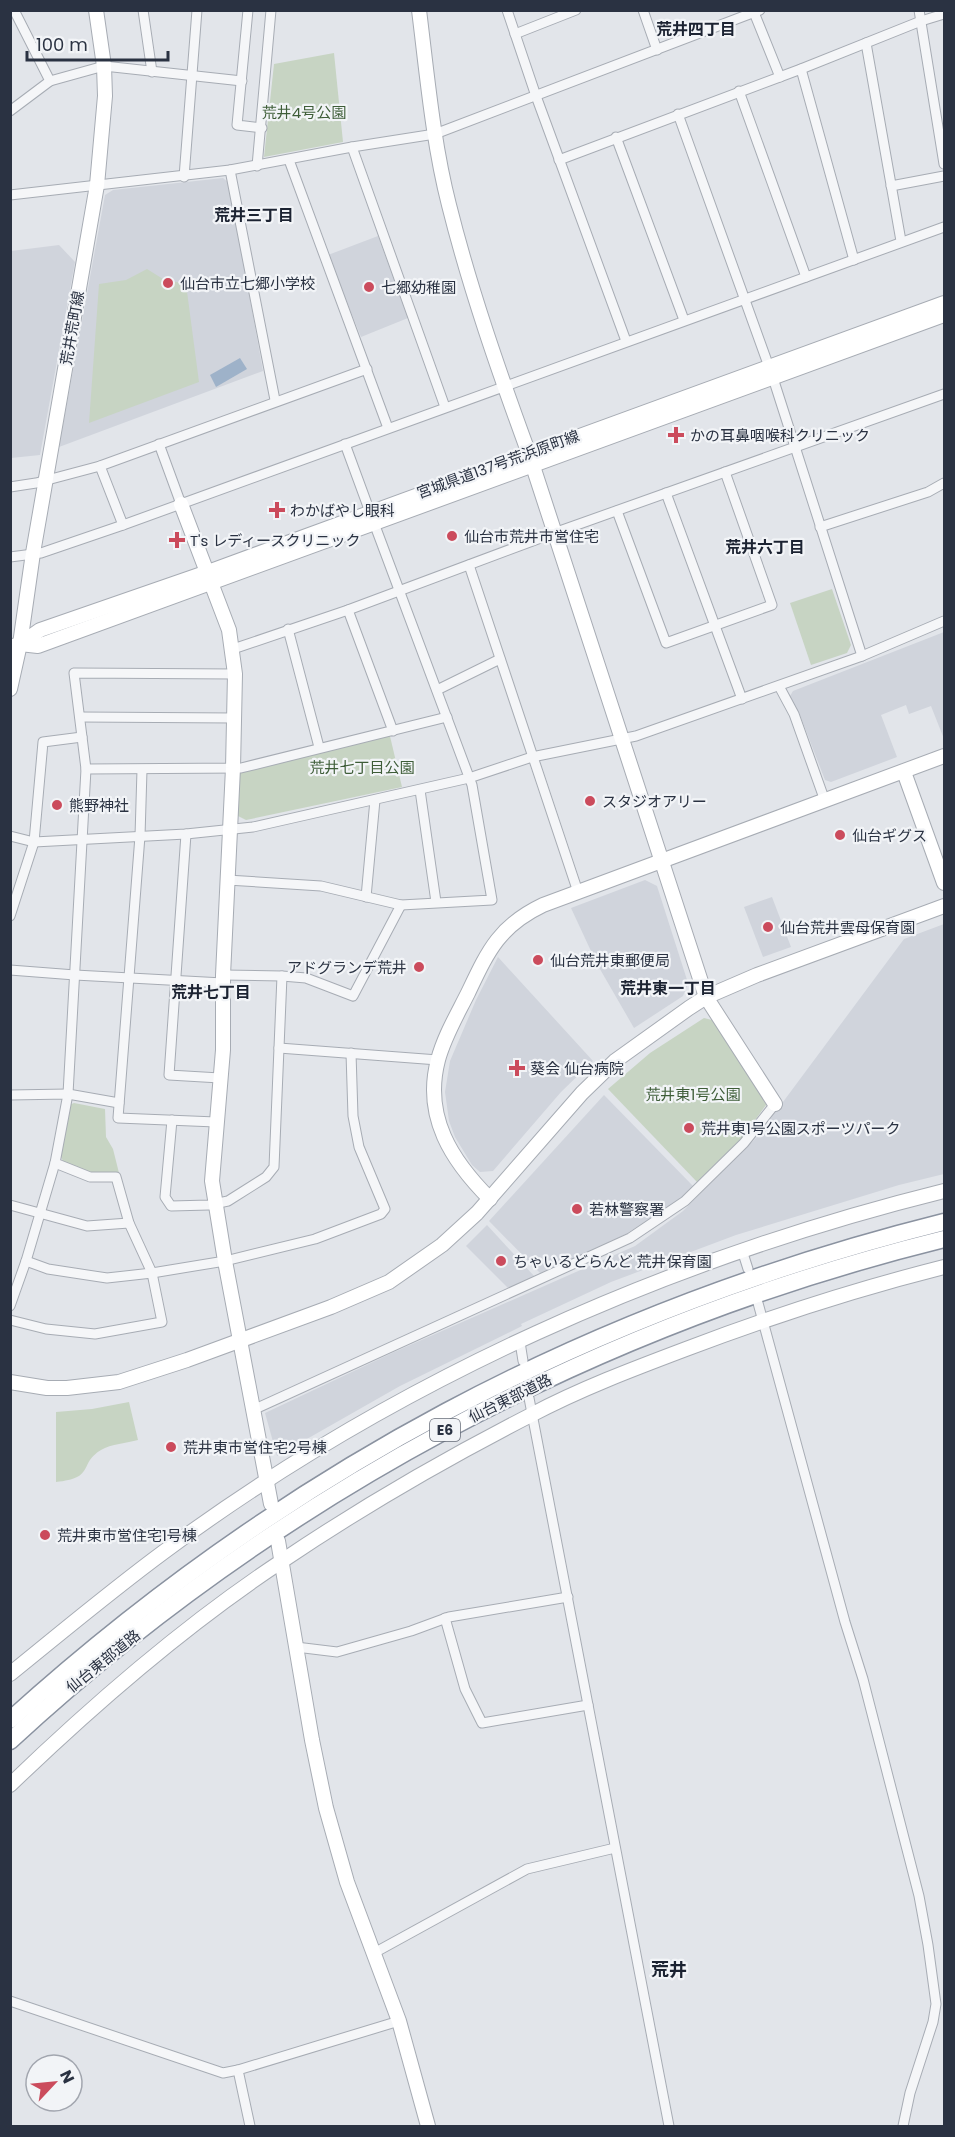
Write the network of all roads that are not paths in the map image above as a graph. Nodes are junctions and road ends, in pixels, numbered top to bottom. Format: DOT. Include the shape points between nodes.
graph roads {
  1 [pos="14,10"];
  2 [pos="96,10"];
  3 [pos="143,10"];
  4 [pos="197,10"];
  5 [pos="248,10"];
  6 [pos="271,10"];
  7 [pos="419,10"];
  8 [pos="507,10"];
  9 [pos="643,10"];
  10 [pos="919,10"];
  11 [pos="574,11"];
  12 [pos="756,11"];
  13 [pos="945,14"];
  14 [pos="921,21"];
  15 [pos="515,34"];
  16 [pos="866,43"];
  17 [pos="657,50"];
  18 [pos="104,66"];
  19 [pos="801,69"];
  20 [pos="152,72"];
  21 [pos="192,77"];
  22 [pos="780,77"];
  23 [pos="50,81"];
  24 [pos="242,81"];
  25 [pos="739,92"];
  26 [pos="536,96"];
  27 [pos="10,111"];
  28 [pos="678,114"];
  29 [pos="941,119"];
  30 [pos="262,128"];
  31 [pos="435,134"];
  32 [pos="616,137"];
  33 [pos="352,147"];
  34 [pos="289,160"];
  35 [pos="559,160"];
  36 [pos="945,164"];
  37 [pos="257,166"];
  38 [pos="230,170"];
  39 [pos="945,176"];
  40 [pos="184,177"];
  41 [pos="97,184"];
  42 [pos="891,186"];
  43 [pos="10,195"];
  44 [pos="945,226"];
  45 [pos="902,241"];
  46 [pos="854,260"];
  47 [pos="806,278"];
  48 [pos="745,299"];
  49 [pos="945,303"];
  50 [pos="945,315"];
  51 [pos="684,320"];
  52 [pos="626,341"];
  53 [pos="366,369"];
  54 [pos="771,373"];
  55 [pos="504,385"];
  56 [pos="945,394"];
  57 [pos="275,400"];
  58 [pos="445,407"];
  59 [pos="388,428"];
  60 [pos="159,444"];
  61 [pos="345,444"];
  62 [pos="795,447"];
  63 [pos="530,460"];
  64 [pos="100,466"];
  65 [pos="725,472"];
  66 [pos="46,481"];
  67 [pos="945,483"];
  68 [pos="10,487"];
  69 [pos="666,493"];
  70 [pos="181,504"];
  71 [pos="617,511"];
  72 [pos="372,517"];
  73 [pos="123,525"];
  74 [pos="820,527"];
  75 [pos="554,533"];
  76 [pos="33,553"];
  77 [pos="10,557"];
  78 [pos="469,565"];
  79 [pos="208,578"];
  80 [pos="399,591"];
  81 [pos="348,610"];
  82 [pos="945,621"];
  83 [pos="716,625"];
  84 [pos="288,629"];
  85 [pos="16,646"];
  86 [pos="233,649"];
  87 [pos="862,656"];
  88 [pos="500,659"];
  89 [pos="235,674"];
  90 [pos="779,686"];
  91 [pos="10,689"];
  92 [pos="437,690"];
  93 [pos="742,699"];
  94 [pos="80,717"];
  95 [pos="447,717"];
  96 [pos="234,718"];
  97 [pos="393,731"];
  98 [pos="82,737"];
  99 [pos="621,738"];
  100 [pos="319,747"];
  101 [pos="945,756"];
  102 [pos="532,757"];
  103 [pos="233,768"];
  104 [pos="86,769"];
  105 [pos="142,770"];
  106 [pos="904,772"];
  107 [pos="469,778"];
  108 [pos="420,790"];
  109 [pos="375,800"];
  110 [pos="825,801"];
  111 [pos="231,829"];
  112 [pos="186,834"];
  113 [pos="10,836"];
  114 [pos="140,836"];
  115 [pos="82,839"];
  116 [pos="34,842"];
  117 [pos="661,861"];
  118 [pos="227,880"];
  119 [pos="945,883"];
  120 [pos="578,892"];
  121 [pos="366,897"];
  122 [pos="436,902"];
  123 [pos="401,905"];
  124 [pos="945,906"];
  125 [pos="10,916"];
  126 [pos="10,970"];
  127 [pos="75,975"];
  128 [pos="282,976"];
  129 [pos="128,978"];
  130 [pos="223,979"];
  131 [pos="176,981"];
  132 [pos="706,998"];
  133 [pos="279,1048"];
  134 [pos="351,1053"];
  135 [pos="438,1060"];
  136 [pos="220,1078"];
  137 [pos="68,1094"];
  138 [pos="10,1095"];
  139 [pos="119,1103"];
  140 [pos="775,1104"];
  141 [pos="172,1120"];
  142 [pos="216,1122"];
  143 [pos="55,1163"];
  144 [pos="945,1191"];
  145 [pos="490,1199"];
  146 [pos="215,1204"];
  147 [pos="10,1205"];
  148 [pos="40,1213"];
  149 [pos="945,1222"];
  150 [pos="129,1223"];
  151 [pos="945,1239"];
  152 [pos="742,1250"];
  153 [pos="225,1260"];
  154 [pos="26,1261"];
  155 [pos="945,1267"];
  156 [pos="748,1269"];
  157 [pos="152,1273"];
  158 [pos="758,1302"];
  159 [pos="10,1306"];
  160 [pos="10,1320"];
  161 [pos="763,1320"];
  162 [pos="241,1340"];
  163 [pos="520,1342"];
  164 [pos="523,1361"];
  165 [pos="10,1382"];
  166 [pos="530,1398"];
  167 [pos="253,1410"];
  168 [pos="532,1414"];
  169 [pos="266,1482"];
  170 [pos="271,1504"];
  171 [pos="278,1541"];
  172 [pos="282,1561"];
  173 [pos="568,1597"];
  174 [pos="445,1618"];
  175 [pos="296,1647"];
  176 [pos="10,1674"];
  177 [pos="588,1705"];
  178 [pos="10,1720"];
  179 [pos="10,1741"];
  180 [pos="10,1785"];
  181 [pos="615,1848"];
  182 [pos="374,1953"];
  183 [pos="10,2001"];
  184 [pos="940,2004"];
  185 [pos="399,2021"];
  186 [pos="238,2070"];
  187 [pos="250,2127"];
  188 [pos="428,2127"];
  189 [pos="669,2127"];
  190 [pos="903,2127"];
  1 -- 23 [label="street"];
  2 -- 18 [label="street, 荒井荒町線"];
  3 -- 20 [label="street"];
  4 -- 21 [label="street"];
  5 -- 24 [label="street"];
  6 -- 30 [label="street"];
  7 -- 31 [label="street"];
  8 -- 15 [label="street"];
  9 -- 17 [label="street"];
  10 -- 14 [label="street"];
  11 -- 15 [label="street"];
  12 -- 17 [label="street"];
  12 -- 22 [label="street"];
  13 -- 14 [label="street"];
  14 -- 16 [label="street"];
  14 -- 29 [label="street"];
  15 -- 26 [label="street"];
  16 -- 19 [label="street"];
  16 -- 42 [label="street"];
  17 -- 26 [label="street"];
  18 -- 20 [label="street"];
  18 -- 23 [label="street"];
  18 -- 41 [label="street, 荒井荒町線" via="104,127"];
  19 -- 22 [label="street"];
  19 -- 46 [label="street"];
  20 -- 21 [label="street"];
  21 -- 24 [label="street"];
  21 -- 40 [label="street"];
  22 -- 25 [label="street"];
  23 -- 27 [label="street"];
  24 -- 30 [label="street" via="237,125"];
  25 -- 28 [label="street"];
  25 -- 47 [label="street"];
  26 -- 31 [label="street"];
  26 -- 35 [label="street"];
  28 -- 32 [label="street"];
  28 -- 48 [label="street"];
  29 -- 36 [label="street"];
  30 -- 37 [label="street"];
  31 -- 33 [label="street"];
  31 -- 55 [label="street" via="448,203"];
  32 -- 35 [label="street"];
  32 -- 51 [label="street"];
  33 -- 34 [label="street"];
  33 -- 58 [label="street"];
  34 -- 37 [label="street"];
  34 -- 53 [label="street"];
  35 -- 52 [label="street"];
  37 -- 38 [label="street"];
  38 -- 40 [label="street"];
  38 -- 57 [label="street"];
  39 -- 42 [label="street"];
  40 -- 41 [label="street"];
  41 -- 43 [label="street"];
  41 -- 66 [label="street, 荒井荒町線"];
  42 -- 45 [label="street"];
  44 -- 45 [label="street"];
  45 -- 46 [label="street"];
  46 -- 47 [label="street"];
  47 -- 48 [label="street"];
  48 -- 51 [label="street"];
  48 -- 54 [label="street"];
  49 -- 54 [label="street, 宮城県道137号荒浜原町線"];
  50 -- 54 [label="street, 宮城県道137号荒浜原町線"];
  51 -- 52 [label="street"];
  52 -- 55 [label="street"];
  53 -- 57 [label="street"];
  53 -- 59 [label="street"];
  54 -- 62 [label="street"];
  54 -- 63 [label="street, 宮城県道137号荒浜原町線"];
  55 -- 58 [label="street"];
  55 -- 63 [label="street"];
  56 -- 62 [label="street"];
  57 -- 60 [label="street"];
  58 -- 59 [label="street"];
  59 -- 61 [label="street"];
  60 -- 64 [label="street"];
  60 -- 70 [label="street"];
  61 -- 70 [label="street"];
  61 -- 72 [label="street"];
  62 -- 65 [label="street"];
  62 -- 74 [label="street"];
  63 -- 72 [label="street, 宮城県道137号荒浜原町線"];
  63 -- 75 [label="street"];
  64 -- 66 [label="street"];
  64 -- 73 [label="street"];
  65 -- 69 [label="street"];
  65 -- 83 [label="street" via="772,605"];
  66 -- 68 [label="street"];
  66 -- 76 [label="street, 荒井荒町線"];
  67 -- 74 [label="street"];
  69 -- 71 [label="street"];
  69 -- 83 [label="street"];
  70 -- 73 [label="street"];
  70 -- 79 [label="street"];
  71 -- 75 [label="street"];
  71 -- 83 [label="street" via="666,643"];
  72 -- 79 [label="street, 宮城県道137号荒浜原町線"];
  72 -- 80 [label="street"];
  73 -- 76 [label="street"];
  74 -- 87 [label="street"];
  75 -- 78 [label="street"];
  75 -- 99 [label="street"];
  76 -- 77 [label="street"];
  76 -- 85 [label="street, 荒井荒町線"];
  78 -- 80 [label="street"];
  78 -- 88 [label="street"];
  79 -- 85 [label="street, 宮城県道137号荒浜原町線" via="40,630"];
  79 -- 86 [label="street"];
  80 -- 81 [label="street"];
  80 -- 92 [label="street"];
  81 -- 84 [label="street"];
  81 -- 97 [label="street"];
  82 -- 87 [label="street"];
  83 -- 93 [label="street"];
  84 -- 86 [label="street"];
  84 -- 100 [label="street"];
  85 -- 91 [label="street"];
  86 -- 89 [label="street"];
  87 -- 90 [label="street"];
  88 -- 92 [label="street"];
  88 -- 102 [label="street"];
  89 -- 94 [label="street" via="74,673"];
  89 -- 96 [label="street"];
  90 -- 93 [label="street"];
  90 -- 110 [label="street" via="794,714"];
  92 -- 95 [label="street"];
  93 -- 99 [label="street"];
  94 -- 96 [label="street"];
  94 -- 98 [label="street"];
  95 -- 97 [label="street"];
  95 -- 107 [label="street"];
  96 -- 103 [label="street"];
  97 -- 100 [label="street"];
  98 -- 104 [label="street"];
  98 -- 116 [label="street" via="43,742"];
  99 -- 102 [label="street"];
  99 -- 117 [label="street"];
  100 -- 103 [label="street"];
  101 -- 106 [label="street"];
  102 -- 107 [label="street"];
  102 -- 120 [label="street"];
  103 -- 105 [label="street"];
  103 -- 111 [label="street"];
  104 -- 105 [label="street"];
  104 -- 115 [label="street"];
  105 -- 114 [label="street"];
  106 -- 110 [label="street"];
  106 -- 119 [label="street"];
  107 -- 108 [label="street"];
  107 -- 122 [label="street" via="492,900"];
  108 -- 109 [label="street"];
  108 -- 122 [label="street"];
  109 -- 111 [label="street"];
  109 -- 121 [label="street"];
  110 -- 117 [label="street"];
  111 -- 112 [label="street"];
  111 -- 118 [label="street"];
  112 -- 114 [label="street"];
  112 -- 131 [label="street"];
  113 -- 116 [label="street"];
  114 -- 115 [label="street"];
  114 -- 129 [label="street"];
  115 -- 116 [label="street"];
  115 -- 127 [label="street"];
  116 -- 125 [label="street"];
  117 -- 120 [label="street"];
  117 -- 132 [label="street"];
  118 -- 121 [label="street" via="321,886"];
  118 -- 130 [label="street"];
  120 -- 135 [label="street" via="527,912 496,939"];
  121 -- 123 [label="street"];
  122 -- 123 [label="street"];
  123 -- 128 [label="street" via="353,996 306,978"];
  124 -- 132 [label="street"];
  126 -- 127 [label="street"];
  127 -- 129 [label="street"];
  127 -- 137 [label="street"];
  128 -- 130 [label="street"];
  128 -- 133 [label="street"];
  129 -- 131 [label="street"];
  129 -- 139 [label="street"];
  130 -- 131 [label="street"];
  130 -- 136 [label="street"];
  131 -- 136 [label="street" via="169,1075"];
  132 -- 140 [label="street"];
  132 -- 145 [label="street" via="615,1061 568,1108"];
  133 -- 134 [label="street"];
  133 -- 146 [label="street" via="273,1167 266,1177 228,1201"];
  134 -- 135 [label="street"];
  134 -- 153 [label="street" via="353,1116 359,1147 385,1209 381,1214 315,1239"];
  135 -- 145 [label="street" via="436,1113 443,1136 459,1164"];
  136 -- 142 [label="street"];
  137 -- 138 [label="street"];
  137 -- 139 [label="street"];
  137 -- 143 [label="street"];
  139 -- 141 [label="street" via="118,1118"];
  140 -- 167 [label="street" via="744,1143 685,1201 630,1238"];
  141 -- 142 [label="street"];
  141 -- 146 [label="street" via="165,1197 171,1206"];
  142 -- 146 [label="street" via="212,1181"];
  143 -- 148 [label="street"];
  143 -- 150 [label="street" via="90,1177 116,1177"];
  144 -- 152 [label="street"];
  145 -- 162 [label="street" via="442,1245 389,1282"];
  146 -- 153 [label="street"];
  147 -- 148 [label="street"];
  148 -- 150 [label="street" via="87,1226"];
  148 -- 154 [label="street"];
  149 -- 178 [label="highway, 仙台東部道路 / E6" via="782,1268 668,1308 536,1365 414,1428 270,1516 170,1586"];
  150 -- 157 [label="street"];
  151 -- 179 [label="highway, 仙台東部道路 / E6" via="845,1265 675,1324 542,1381 440,1433 329,1498 224,1567 125,1642"];
  152 -- 156 [label="street"];
  152 -- 163 [label="street" via="593,1308"];
  153 -- 157 [label="street"];
  153 -- 162 [label="street"];
  154 -- 157 [label="street" via="48,1269 107,1278"];
  154 -- 159 [label="street"];
  155 -- 161 [label="street"];
  157 -- 160 [label="street" via="162,1322 95,1334 46,1329"];
  158 -- 161 [label="street"];
  161 -- 168 [label="street" via="628,1371"];
  161 -- 184 [label="street" via="863,1679 919,1896"];
  162 -- 165 [label="street" via="119,1382 47,1388"];
  162 -- 167 [label="street"];
  163 -- 164 [label="street"];
  163 -- 169 [label="street" via="393,1406"];
  166 -- 168 [label="street"];
  167 -- 169 [label="street"];
  168 -- 172 [label="street" via="395,1490"];
  168 -- 173 [label="street"];
  169 -- 170 [label="street"];
  169 -- 176 [label="street" via="166,1550"];
  171 -- 172 [label="street"];
  172 -- 175 [label="street"];
  172 -- 180 [label="street" via="150,1660"];
  173 -- 174 [label="street"];
  173 -- 177 [label="street"];
  174 -- 175 [label="street" via="337,1652"];
  174 -- 177 [label="street" via="465,1689 482,1723"];
  175 -- 182 [label="street" via="326,1808 347,1882"];
  177 -- 181 [label="street"];
  181 -- 182 [label="street" via="527,1869"];
  181 -- 189 [label="street"];
  182 -- 185 [label="street"];
  183 -- 186 [label="street" via="223,2073"];
  184 -- 190 [label="street" via="910,2093"];
  185 -- 186 [label="street"];
  185 -- 188 [label="street"];
  186 -- 187 [label="street"];
}
